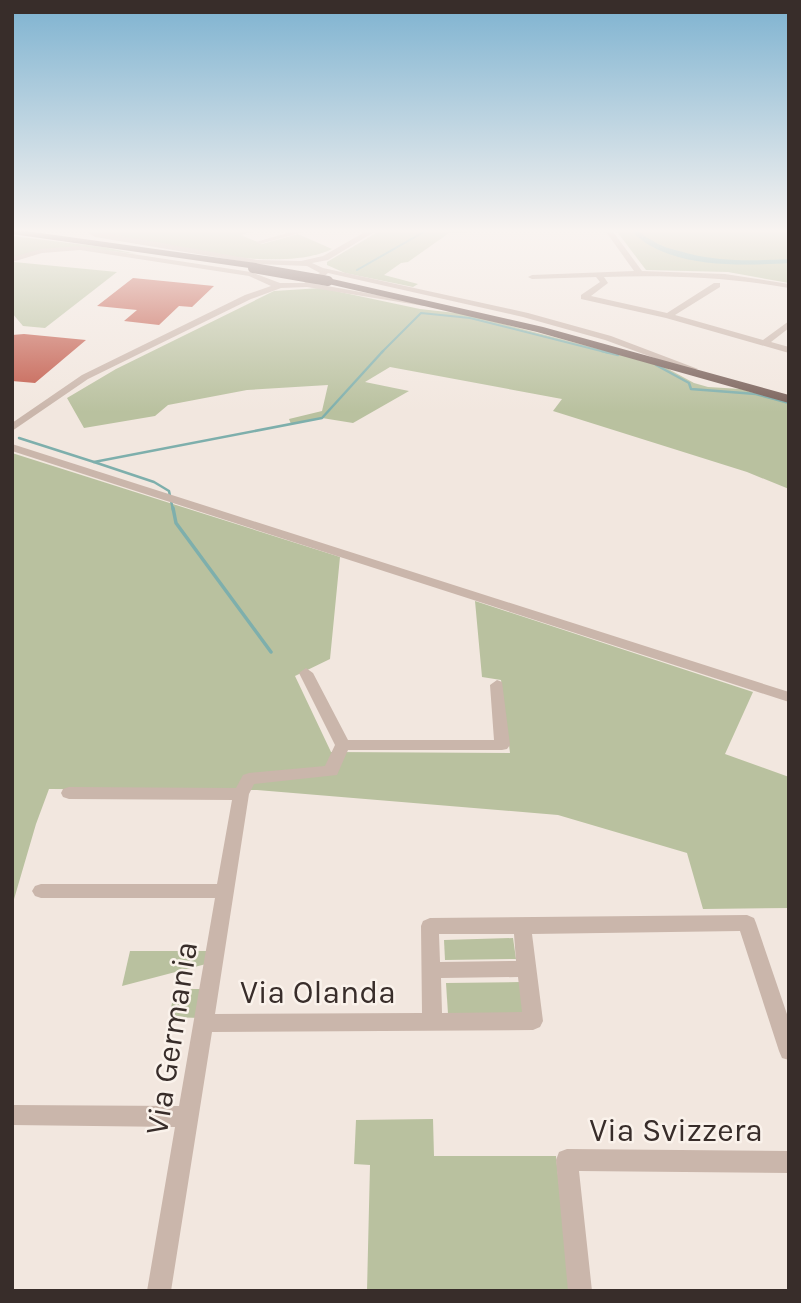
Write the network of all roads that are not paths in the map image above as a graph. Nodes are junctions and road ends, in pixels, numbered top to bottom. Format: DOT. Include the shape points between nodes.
graph roads {
  1 [pos="258,290"];
  2 [pos="273,290"];
  3 [pos="332,290"];
  4 [pos="378,290"];
  5 [pos="382,290"];
  6 [pos="594,290"];
  7 [pos="710,290"];
  8 [pos="248,298"];
  9 [pos="451,308"];
  10 [pos="668,316"];
  11 [pos="789,324"];
  12 [pos="764,343"];
  13 [pos="789,350"];
  14 [pos="789,397"];
  15 [pos="12,428"];
  16 [pos="12,447"];
  17 [pos="306,673"];
  18 [pos="497,685"];
  19 [pos="789,697"];
  20 [pos="343,745"];
  21 [pos="69,793"];
  22 [pos="241,794"];
  23 [pos="41,891"];
  24 [pos="225,891"];
  25 [pos="522,926"];
  26 [pos="527,969"];
  27 [pos="431,970"];
  28 [pos="432,1022"];
  29 [pos="204,1023"];
  30 [pos="789,1051"];
  31 [pos="12,1115"];
  32 [pos="188,1117"];
  33 [pos="789,1162"];
  34 [pos="159,1291"];
  35 [pos="580,1291"];
  1 -- 8 [label="street"];
  2 -- 8 [label="street"];
  3 -- 9 [label="street"];
  4 -- 9 [label="main road"];
  5 -- 14 [label="main road" via="542,327"];
  6 -- 10 [label="street" via="584,297"];
  7 -- 10 [label="street"];
  8 -- 15 [label="street" via="85,377"];
  9 -- 14 [label="main road"];
  10 -- 12 [label="street"];
  11 -- 12 [label="street"];
  12 -- 13 [label="street"];
  16 -- 19 [label="street" via="400,577"];
  17 -- 20 [label="street"];
  18 -- 20 [label="street" via="502,745"];
  20 -- 22 [label="street" via="331,771 249,779"];
  21 -- 22 [label="street"];
  22 -- 24 [label="street, Via Germania"];
  23 -- 24 [label="street"];
  24 -- 29 [label="street, Via Germania"];
  25 -- 26 [label="street, Via Olanda"];
  25 -- 27 [label="street, Via Olanda" via="430,926"];
  25 -- 30 [label="street, Via Olanda" via="747,923"];
  26 -- 27 [label="street, Via Olanda"];
  26 -- 28 [label="street, Via Olanda" via="533,1021"];
  27 -- 28 [label="street, Via Olanda"];
  28 -- 29 [label="street, Via Olanda"];
  29 -- 32 [label="street, Via Germania"];
  31 -- 32 [label="street"];
  32 -- 34 [label="street, Via Germania"];
  33 -- 35 [label="street, Via Svizzera" via="567,1160"];
}
